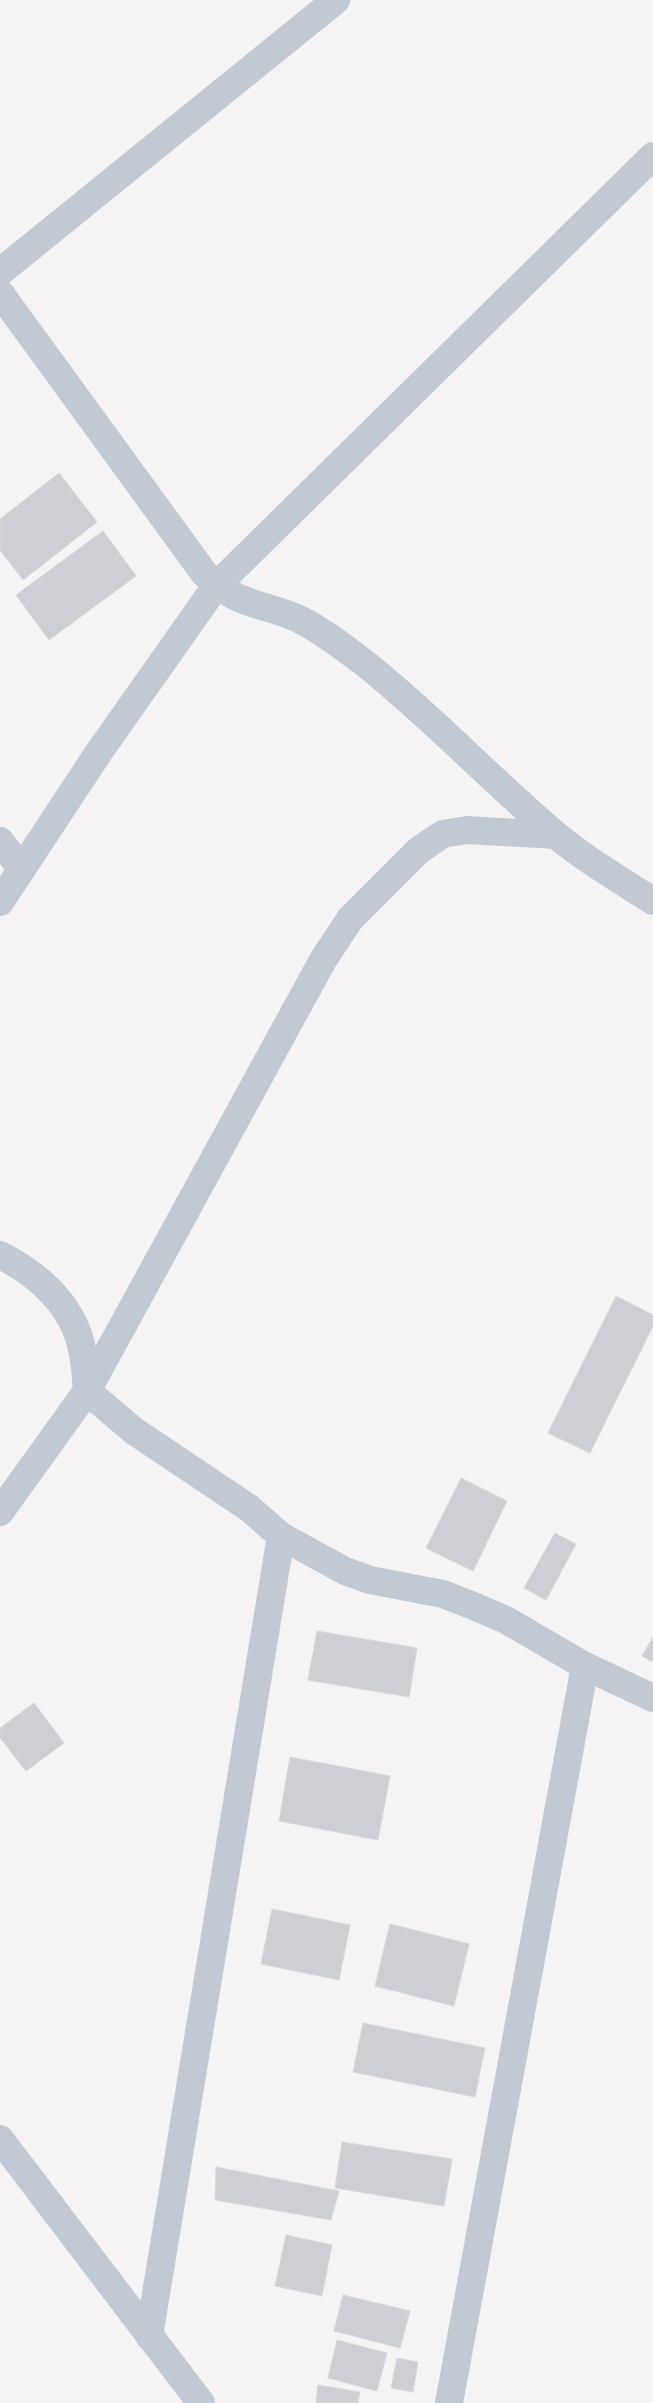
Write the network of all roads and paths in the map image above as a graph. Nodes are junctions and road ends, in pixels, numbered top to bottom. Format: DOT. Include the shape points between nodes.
graph roads {
  1 [pos="336,0"];
  2 [pos="653,156"];
  3 [pos="0,272"];
  4 [pos="0,293"];
  5 [pos="216,586"];
  6 [pos="556,835"];
  7 [pos="0,841"];
  8 [pos="22,869"];
  9 [pos="653,901"];
  10 [pos="0,902"];
  11 [pos="0,1255"];
  12 [pos="88,1391"];
  13 [pos="0,1512"];
  14 [pos="281,1536"];
  15 [pos="584,1666"];
  16 [pos="653,1698"];
  17 [pos="0,2139"];
  18 [pos="149,2336"];
  19 [pos="201,2403"];
  20 [pos="449,2403"];
  1 -- 3 [label="street"];
  2 -- 5 [label="street"];
  4 -- 5 [label="street"];
  5 -- 6 [label="street" via="237,598 300,620 359,660 442,730"];
  5 -- 8 [label="street" via="99,752"];
  6 -- 9 [label="street" via="594,864"];
  6 -- 12 [label="street" via="466,830 443,834 419,850 350,918"];
  7 -- 8 [label="street"];
  8 -- 10 [label="street"];
  11 -- 12 [label="street" via="19,1264 47,1285 70,1315 82,1347"];
  12 -- 13 [label="street"];
  12 -- 14 [label="street" via="134,1431 249,1508"];
  14 -- 15 [label="street" via="346,1571 370,1580 443,1594 476,1607 506,1620"];
  14 -- 18 [label="street"];
  15 -- 16 [label="street"];
  15 -- 20 [label="street"];
  17 -- 18 [label="street"];
  18 -- 19 [label="street"];
}
